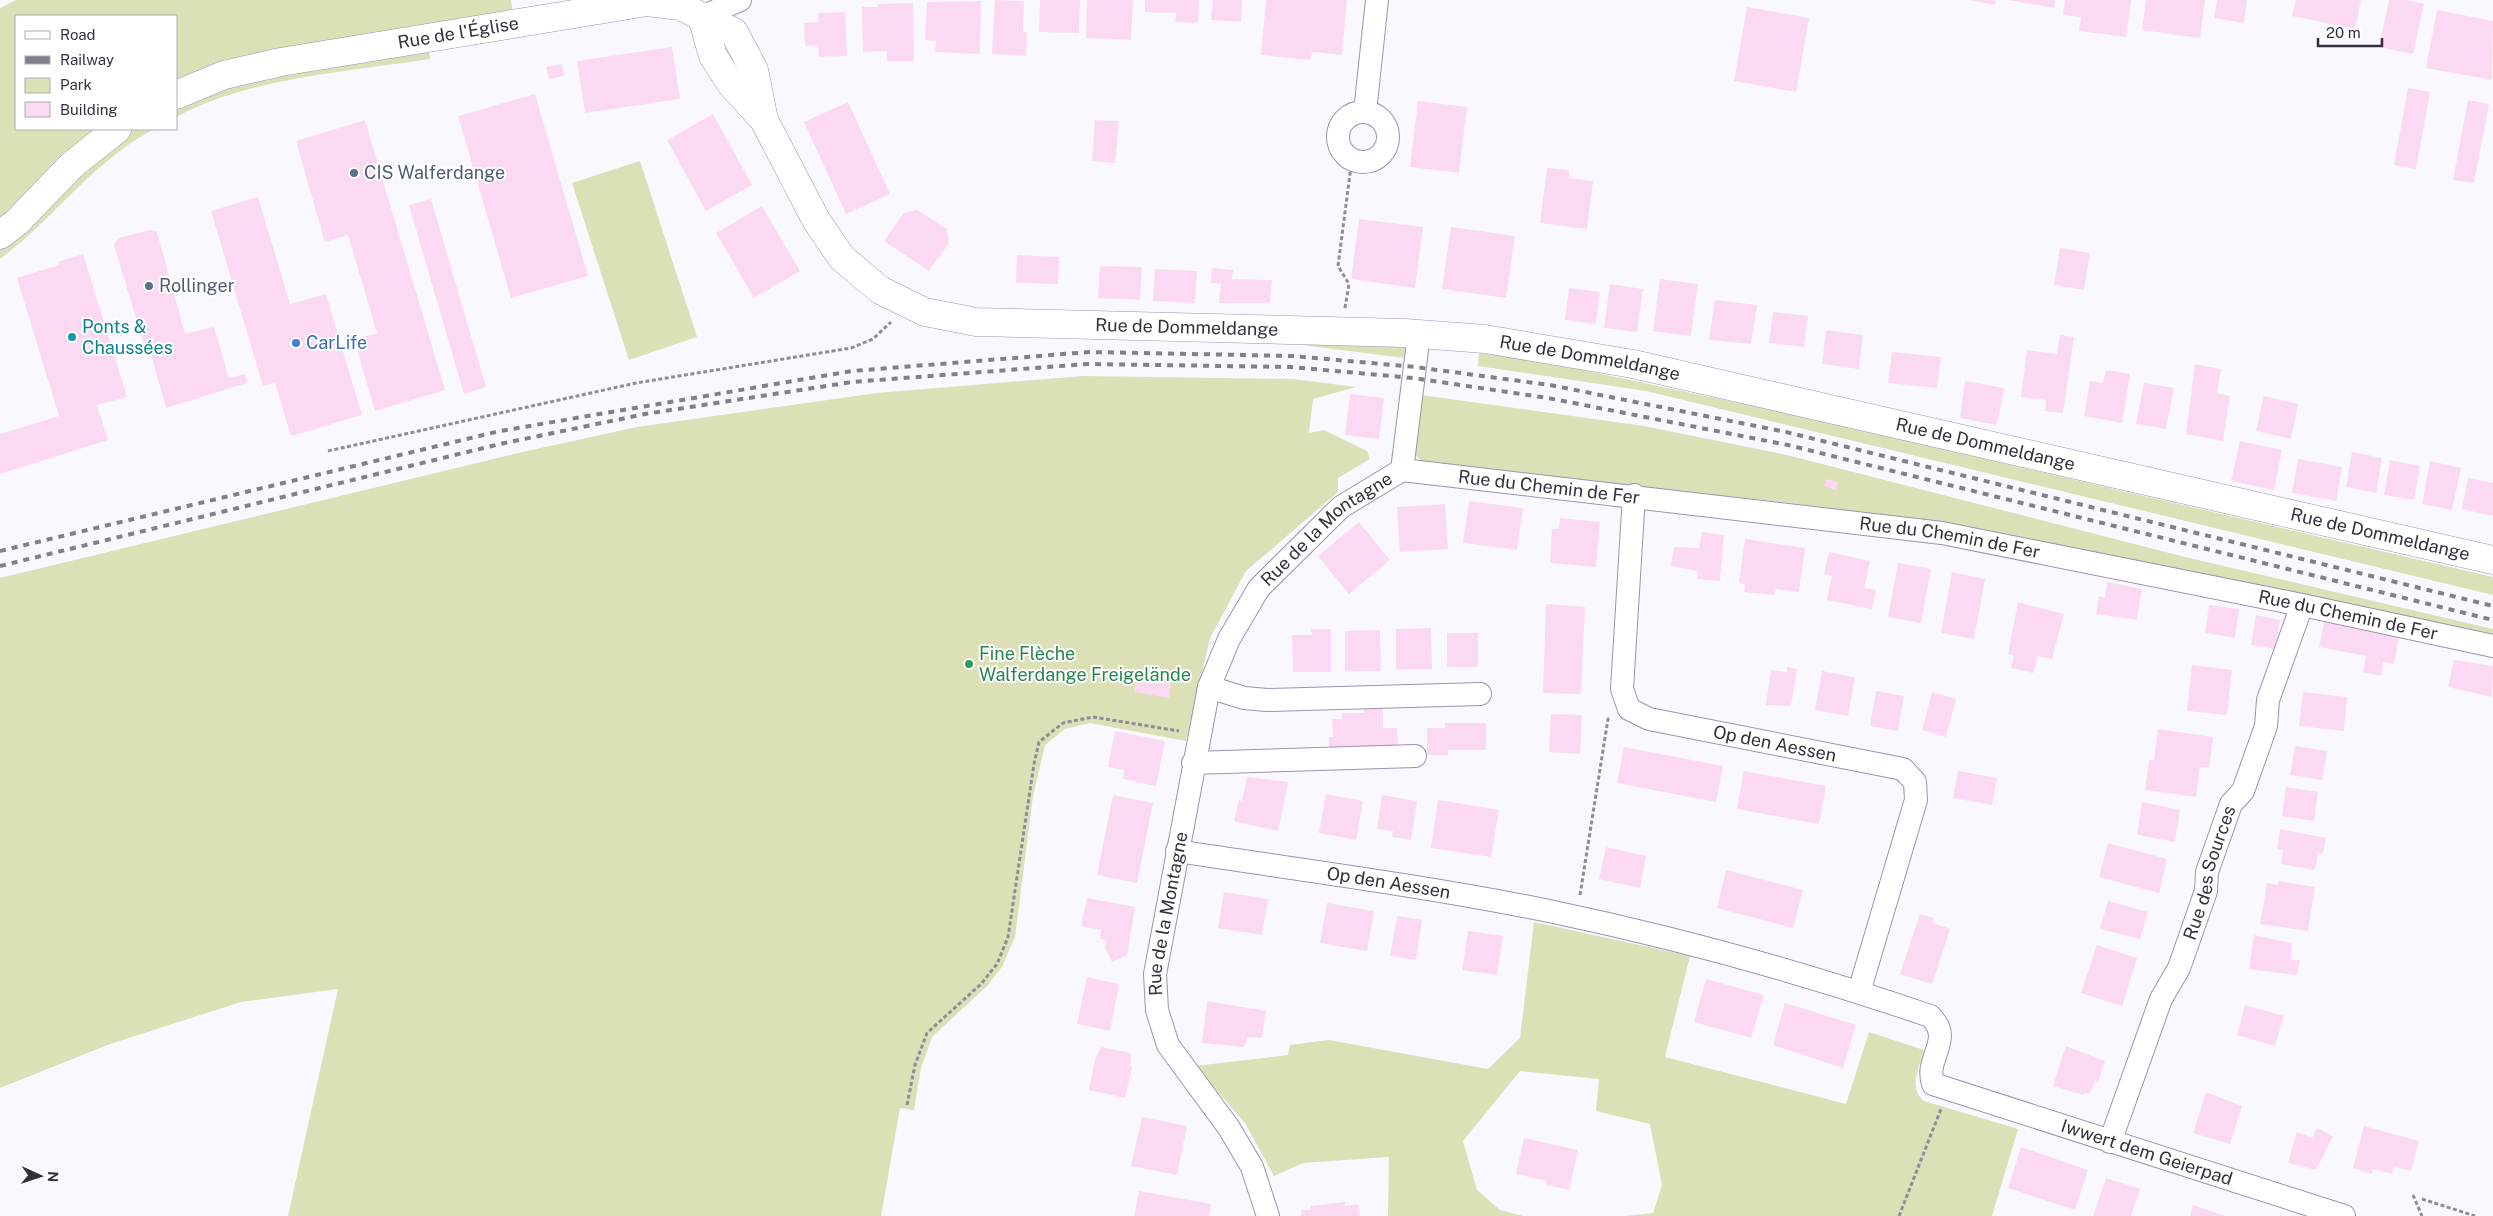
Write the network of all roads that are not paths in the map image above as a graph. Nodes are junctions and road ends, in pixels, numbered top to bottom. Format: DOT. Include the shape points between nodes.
graph roads {
  1 [pos="740,0"];
  2 [pos="1377,0"];
  3 [pos="702,17"];
  4 [pos="178,94"];
  5 [pos="1365,112"];
  6 [pos="116,130"];
  7 [pos="0,235"];
  8 [pos="1419,334"];
  9 [pos="1402,470"];
  10 [pos="1634,495"];
  11 [pos="2493,560"];
  12 [pos="2302,605"];
  13 [pos="2493,646"];
  14 [pos="1209,687"];
  15 [pos="1480,694"];
  16 [pos="1415,756"];
  17 [pos="1193,763"];
  18 [pos="1177,851"];
  19 [pos="1859,992"];
  20 [pos="1948,1090"];
  21 [pos="2110,1142"];
  22 [pos="1268,1216"];
  23 [pos="2344,1216"];
  1 -- 3 [label="street"];
  2 -- 5 [label="street"];
  3 -- 4 [label="main road, Rue de l'Église" via="680,6 647,2 281,62 224,75"];
  3 -- 8 [label="main road, Rue de Dommeldange" via="713,56 731,84 764,120 816,220 842,258 880,290 925,312 976,322"];
  6 -- 7 [label="main road" via="72,165 17,222"];
  8 -- 9 [label="street, Rue de la Montagne"];
  8 -- 11 [label="main road, Rue de Dommeldange" via="1485,339 1633,364"];
  9 -- 10 [label="street, Rue du Chemin de Fer"];
  9 -- 14 [label="street, Rue de la Montagne" via="1341,507 1259,588 1229,639"];
  10 -- 12 [label="street, Rue du Chemin de Fer" via="1942,533"];
  10 -- 19 [label="street, Op den Aessen" via="1622,689 1629,709 1649,719 1903,769 1915,782 1916,800"];
  12 -- 13 [label="street, Rue du Chemin de Fer"];
  12 -- 21 [label="street, Rue des Sources" via="2268,700 2266,726 2242,791 2231,804 2179,968 2161,999"];
  14 -- 15 [label="street" via="1244,698 1267,700"];
  14 -- 17 [label="street, Rue de la Montagne"];
  16 -- 17 [label="street"];
  17 -- 18 [label="street, Rue de la Montagne"];
  18 -- 19 [label="street, Op den Aessen" via="1413,886 1576,917 1693,944"];
  18 -- 22 [label="street, Rue de la Montagne" via="1155,974 1157,1010 1168,1045 1229,1128 1252,1167"];
  19 -- 20 [label="street, Op den Aessen" via="1930,1016 1938,1025 1940,1038 1930,1074 1933,1084"];
  20 -- 21 [label="street, Iwwert dem Geierpad"];
  21 -- 23 [label="street, Iwwert dem Geierpad"];
}
